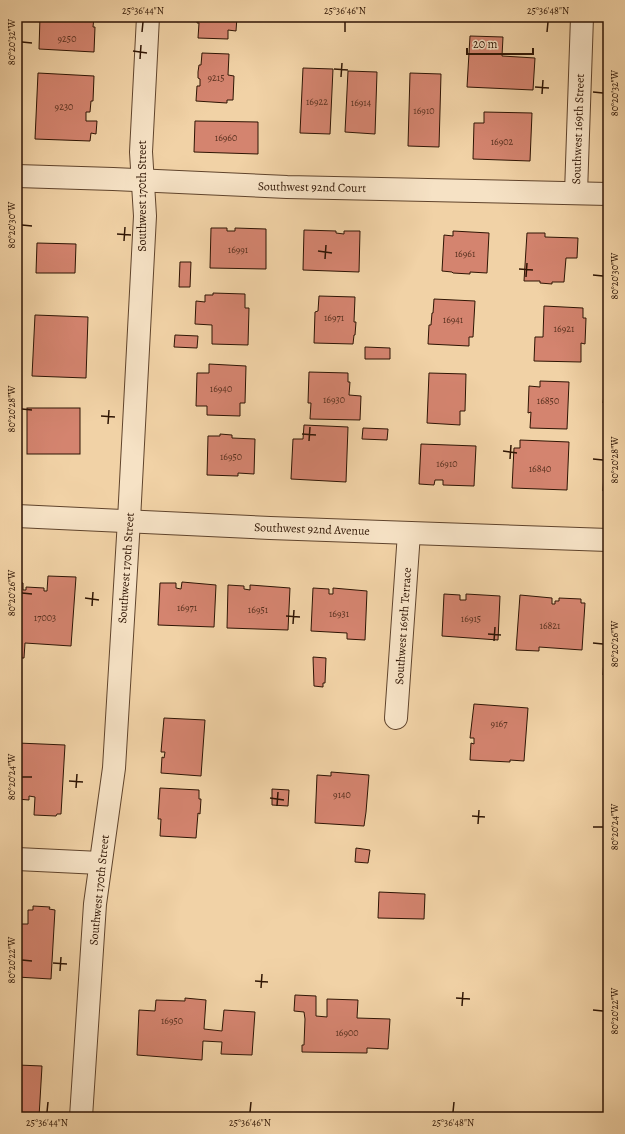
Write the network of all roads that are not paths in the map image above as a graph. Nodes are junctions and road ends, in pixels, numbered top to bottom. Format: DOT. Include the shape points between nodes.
graph roads {
  1 [pos="148,17"];
  2 [pos="582,17"];
  3 [pos="17,176"];
  4 [pos="142,181"];
  5 [pos="576,194"];
  6 [pos="608,194"];
  7 [pos="17,516"];
  8 [pos="129,520"];
  9 [pos="410,533"];
  10 [pos="608,540"];
  11 [pos="396,718"];
  12 [pos="17,859"];
  13 [pos="100,863"];
  14 [pos="81,1117"];
  1 -- 4 [label="street, Southwest 170th Street" via="141,152"];
  2 -- 5 [label="street, Southwest 169th Street"];
  3 -- 4 [label="street, Southwest 92nd Court"];
  4 -- 5 [label="street, Southwest 92nd Court"];
  4 -- 8 [label="street, Southwest 170th Street" via="145,216"];
  5 -- 6 [label="street, Southwest 92nd Court"];
  7 -- 8 [label="street, Southwest 92nd Avenue"];
  8 -- 9 [label="street, Southwest 92nd Avenue"];
  8 -- 13 [label="street, Southwest 170th Street" via="114,768"];
  9 -- 10 [label="street, Southwest 92nd Avenue"];
  9 -- 11 [label="street, Southwest 169th Terrace"];
  12 -- 13 [label="street"];
  13 -- 14 [label="street, Southwest 170th Street" via="94,912"];
}
